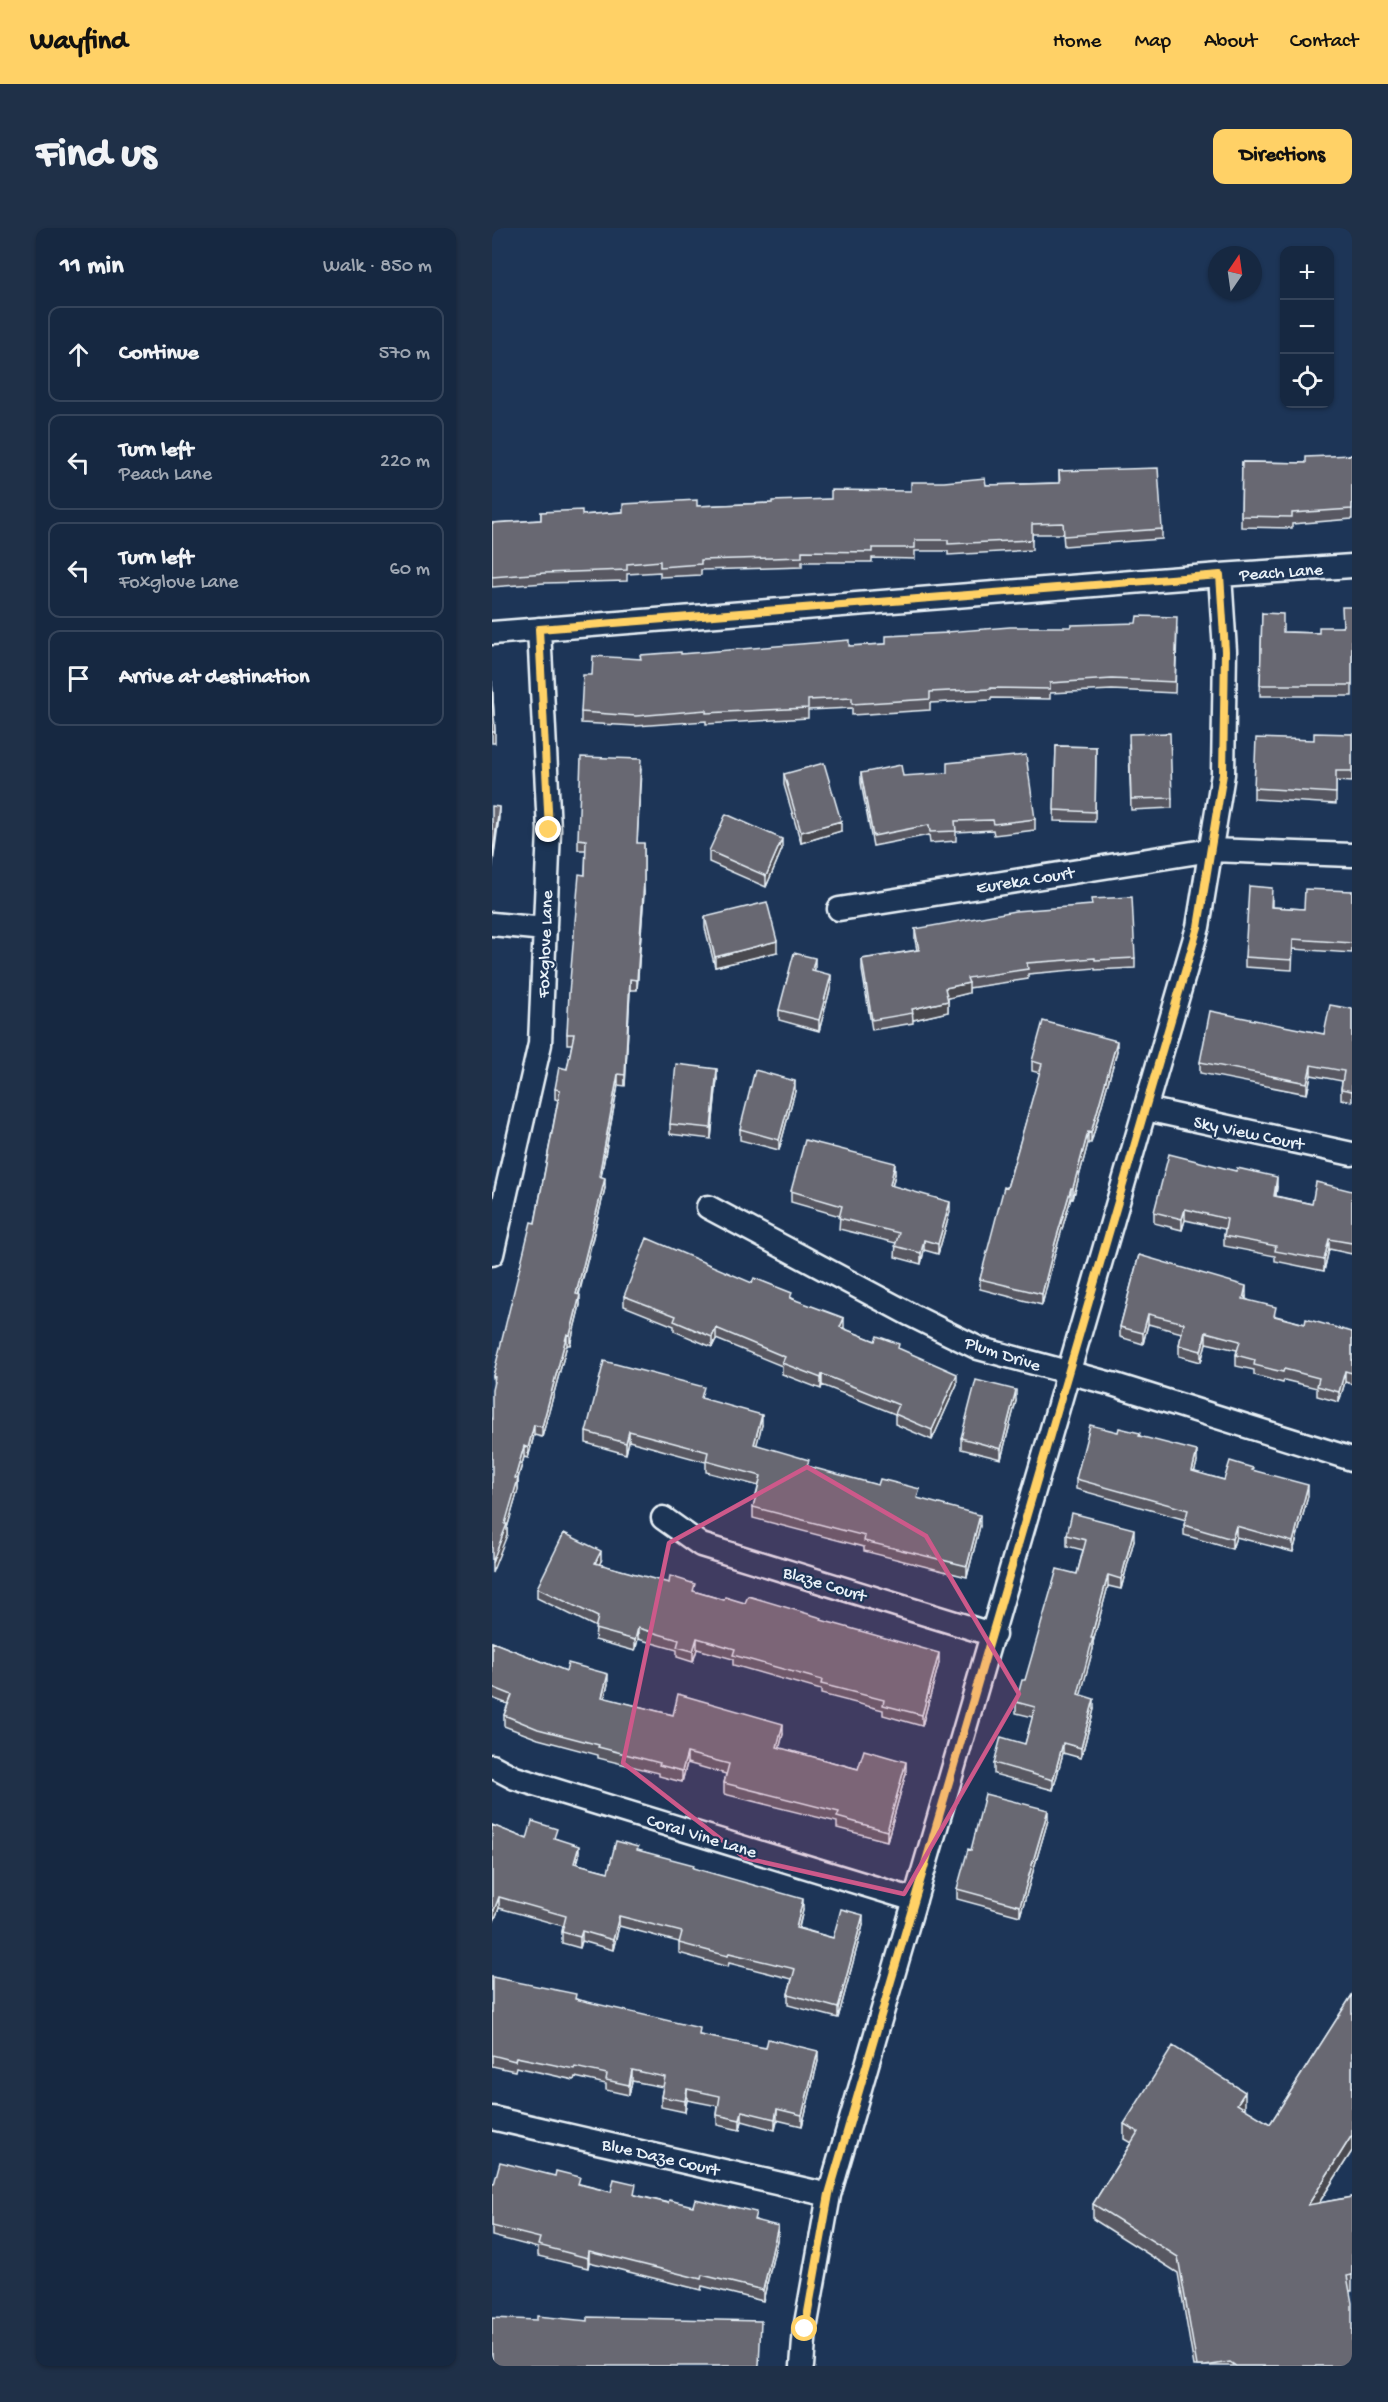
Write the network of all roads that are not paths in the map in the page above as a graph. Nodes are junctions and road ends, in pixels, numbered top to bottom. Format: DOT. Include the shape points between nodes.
graph roads {
  1 [pos="1352,566"];
  2 [pos="1220,575"];
  3 [pos="539,629"];
  4 [pos="492,633"];
  5 [pos="1211,850"];
  6 [pos="1352,855"];
  7 [pos="839,909"];
  8 [pos="492,924"];
  9 [pos="545,929"];
  10 [pos="1146,1109"];
  11 [pos="1352,1154"];
  12 [pos="708,1207"];
  13 [pos="492,1254"];
  14 [pos="1067,1372"];
  15 [pos="1352,1459"];
  16 [pos="663,1518"];
  17 [pos="994,1635"];
  18 [pos="492,1766"];
  19 [pos="915,1900"];
  20 [pos="492,2118"];
  21 [pos="829,2194"];
  22 [pos="802,2366"];
  1 -- 2 [label="street, Peach Lane"];
  2 -- 3 [label="street, Peach Lane"];
  2 -- 5 [label="street" via="1225,651 1223,774"];
  3 -- 4 [label="street, Peach Lane"];
  3 -- 9 [label="street, Foxglove Lane" via="549,830"];
  5 -- 6 [label="street, Eureka Court"];
  5 -- 7 [label="street, Eureka Court"];
  5 -- 10 [label="street" via="1198,927"];
  8 -- 9 [label="street"];
  9 -- 13 [label="street, Foxglove Lane" via="540,1044"];
  10 -- 11 [label="street, Sky View Court"];
  10 -- 14 [label="street"];
  12 -- 14 [label="street, Plum Drive" via="978,1348"];
  14 -- 15 [label="street, Plum Drive"];
  14 -- 17 [label="street"];
  16 -- 17 [label="street, Blaze Court" via="701,1545"];
  17 -- 19 [label="street"];
  18 -- 19 [label="street, Coral Vine Lane" via="515,1778"];
  19 -- 21 [label="street"];
  20 -- 21 [label="street, Blue Daze Court"];
  21 -- 22 [label="street"];
}
